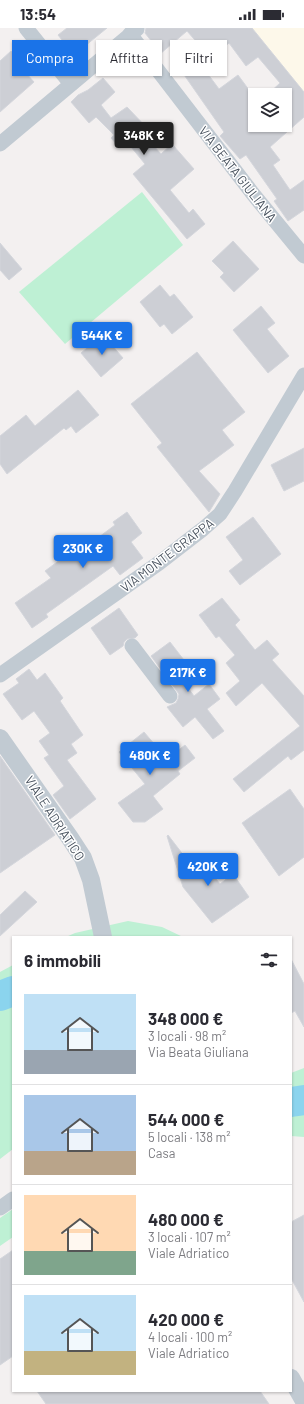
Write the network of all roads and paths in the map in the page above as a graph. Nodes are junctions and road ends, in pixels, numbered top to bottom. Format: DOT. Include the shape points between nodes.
graph roads {
  1 [pos="26,28"];
  2 [pos="133,31"];
  3 [pos="71,84"];
  4 [pos="0,144"];
  5 [pos="304,256"];
  6 [pos="304,375"];
  7 [pos="132,646"];
  8 [pos="0,675"];
  9 [pos="170,696"];
  10 [pos="0,738"];
  11 [pos="102,933"];
  12 [pos="12,1200"];
  13 [pos="0,1208"];
  14 [pos="292,1380"];
  15 [pos="304,1401"];
  1 -- 3 [label="street"];
  2 -- 3 [label="street"];
  2 -- 5 [label="street, VIA BEATA GIULIANA" via="254,194"];
  3 -- 4 [label="street"];
  6 -- 8 [label="street, VIA MONTE GRAPPA" via="220,514 159,563"];
  7 -- 9 [label="street"];
  10 -- 11 [label="street, VIALE ADRIATICO" via="83,858 92,880"];
  12 -- 13 [label="street"];
  14 -- 15 [label="street"];
}
